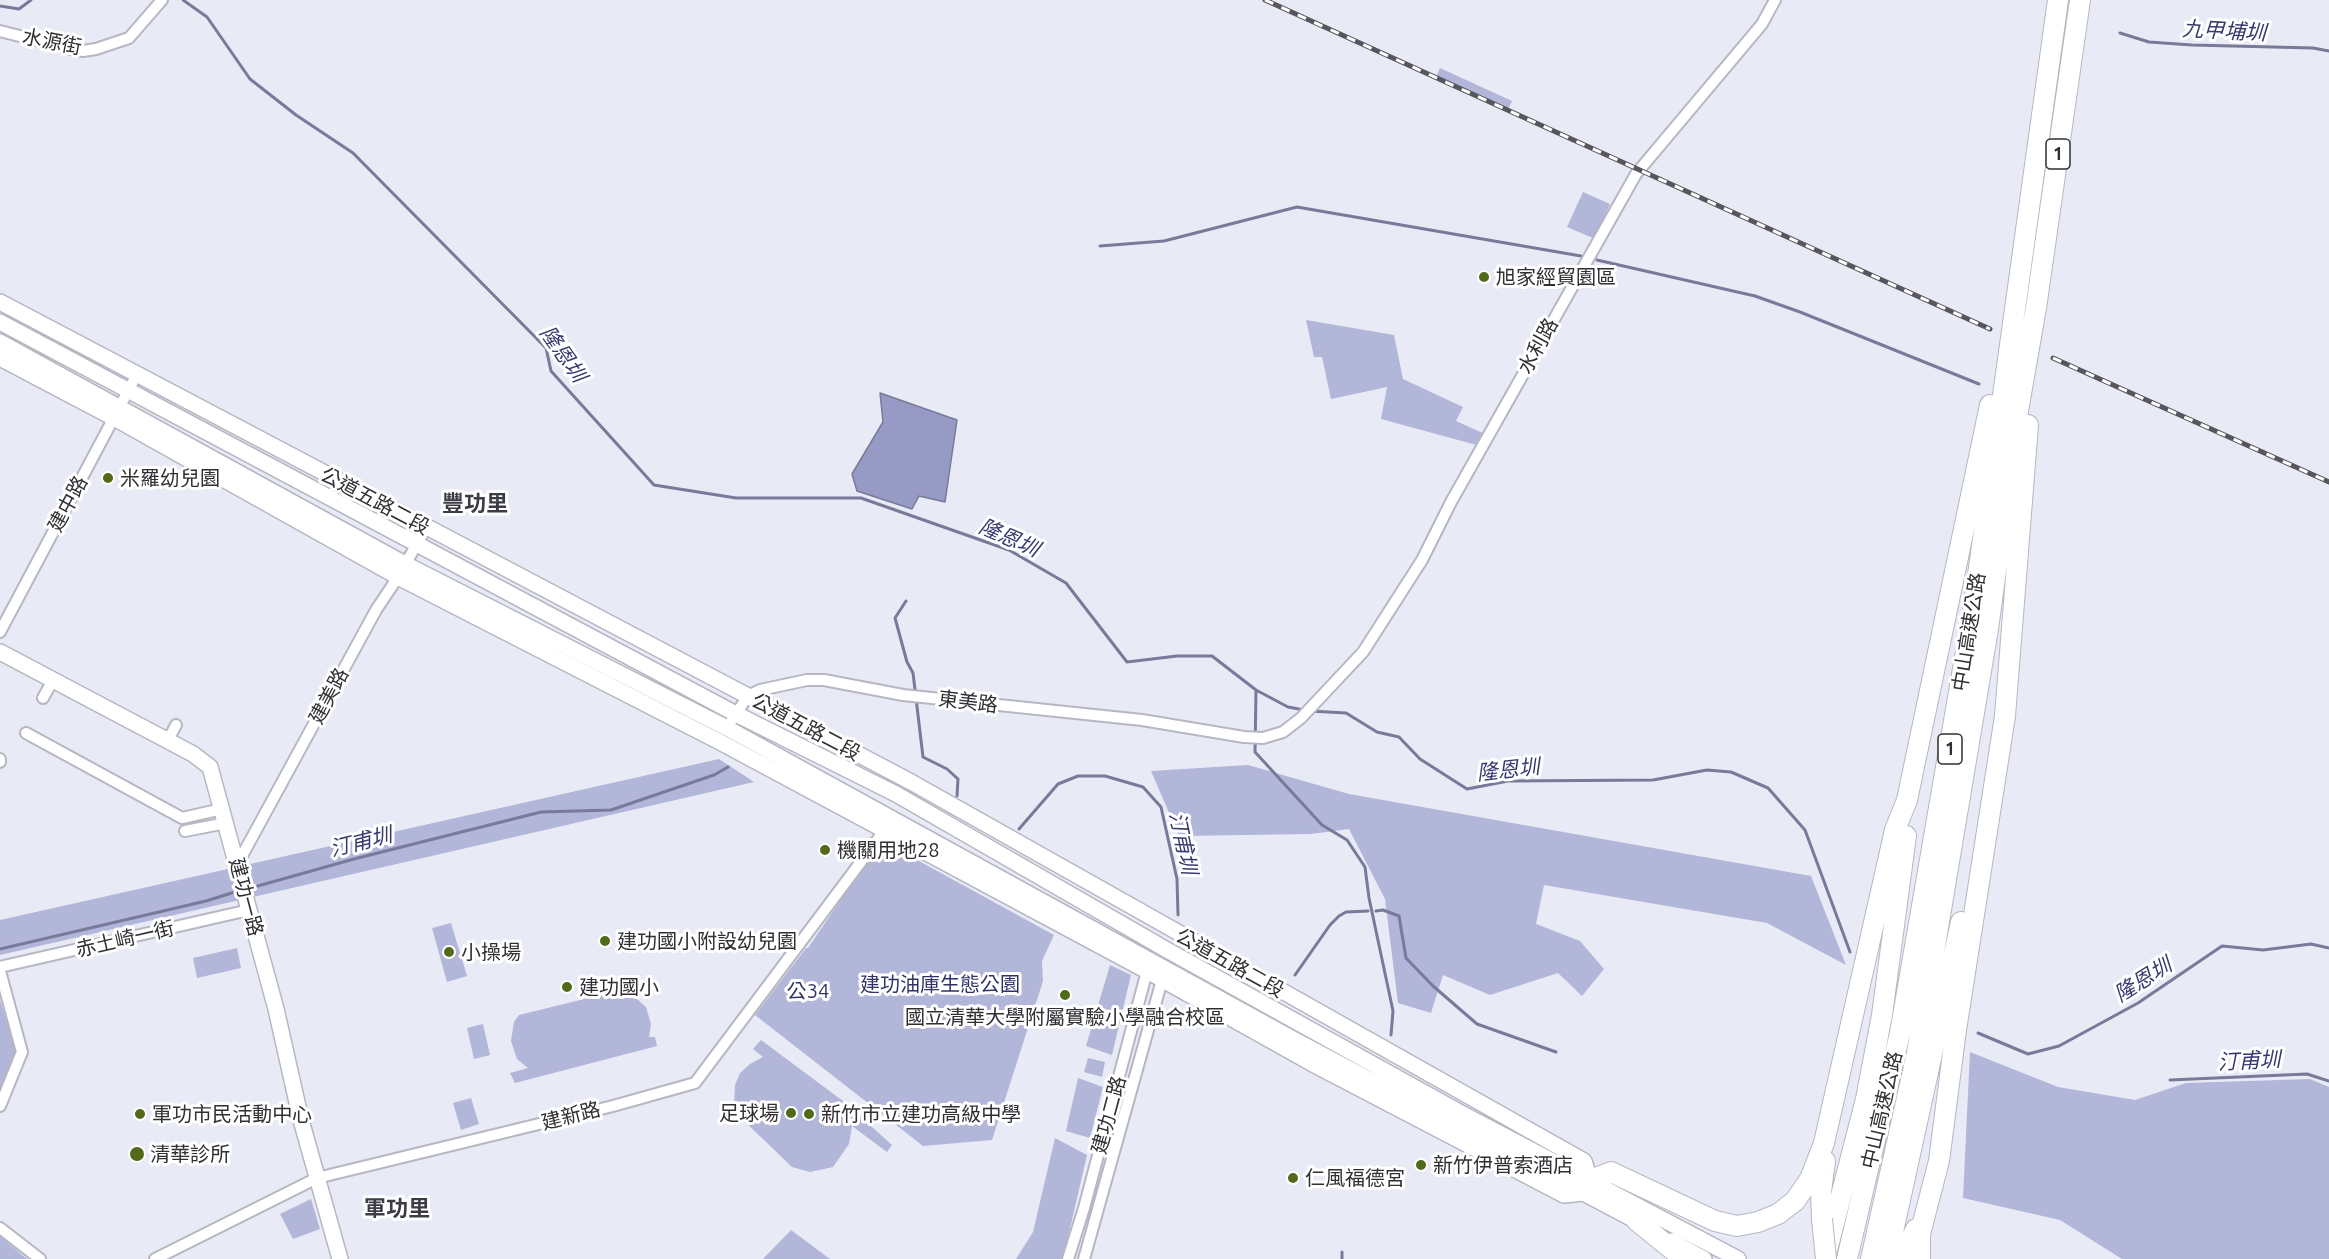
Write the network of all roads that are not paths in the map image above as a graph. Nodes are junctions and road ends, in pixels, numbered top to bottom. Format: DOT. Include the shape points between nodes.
graph roads {
  1 [pos="1775,0"];
  2 [pos="2058,0"];
  3 [pos="2080,0"];
  4 [pos="160,2"];
  5 [pos="0,31"];
  6 [pos="2024,233"];
  7 [pos="0,302"];
  8 [pos="2036,308"];
  9 [pos="0,322"];
  10 [pos="0,342"];
  11 [pos="0,358"];
  12 [pos="136,376"];
  13 [pos="127,390"];
  14 [pos="117,412"];
  15 [pos="426,528"];
  16 [pos="416,544"];
  17 [pos="401,571"];
  18 [pos="0,632"];
  19 [pos="0,652"];
  20 [pos="52,680"];
  21 [pos="748,696"];
  22 [pos="43,698"];
  23 [pos="736,714"];
  24 [pos="176,725"];
  25 [pos="26,733"];
  26 [pos="723,735"];
  27 [pos="1263,738"];
  28 [pos="168,740"];
  29 [pos="1907,800"];
  30 [pos="1991,807"];
  31 [pos="224,816"];
  32 [pos="185,831"];
  33 [pos="884,831"];
  34 [pos="238,869"];
  35 [pos="249,910"];
  36 [pos="1167,950"];
  37 [pos="1236,967"];
  38 [pos="0,969"];
  39 [pos="1147,971"];
  40 [pos="1162,980"];
  41 [pos="0,1106"];
  42 [pos="1824,1143"];
  43 [pos="317,1178"];
  44 [pos="1586,1186"];
  45 [pos="1637,1221"];
  46 [pos="0,1228"];
  47 [pos="1903,1258"];
  48 [pos="40,1259"];
  49 [pos="155,1259"];
  50 [pos="340,1259"];
  51 [pos="1068,1259"];
  52 [pos="1084,1259"];
  53 [pos="1684,1259"];
  54 [pos="1704,1259"];
  55 [pos="1738,1259"];
  56 [pos="1826,1259"];
  57 [pos="1847,1259"];
  58 [pos="1871,1259"];
  1 -- 27 [label="street, 水利路" via="1762,24 1636,174 1422,560 1362,652 1301,718 1283,732"];
  2 -- 6 [label="highway, 中山高速公路 / 1"];
  3 -- 8 [label="highway, 中山高速公路 / 1"];
  4 -- 5 [label="street, 水源街" via="129,38 96,49 71,49"];
  6 -- 29 [label="highway"];
  6 -- 57 [label="highway, 中山高速公路 / 1" via="1973,611 1916,947"];
  7 -- 12 [label="street, 公道五路二段"];
  8 -- 30 [label="highway" via="2005,716"];
  8 -- 58 [label="highway, 中山高速公路 / 1" via="1988,629 1917,1053"];
  9 -- 13 [label="street, 公道五路二段"];
  10 -- 14 [label="street, 公道五路二段"];
  11 -- 14 [label="street, 公道五路二段"];
  12 -- 13 [label="street, 建中路"];
  12 -- 15 [label="street, 公道五路二段"];
  13 -- 14 [label="street, 建中路"];
  13 -- 16 [label="street, 公道五路二段"];
  14 -- 17 [label="street, 公道五路二段"];
  14 -- 18 [label="street, 建中路"];
  15 -- 16 [label="street, 建美路"];
  15 -- 21 [label="street, 公道五路二段"];
  16 -- 17 [label="street, 建美路"];
  16 -- 23 [label="street, 公道五路二段"];
  17 -- 26 [label="street, 公道五路二段"];
  17 -- 34 [label="street, 建美路" via="376,610"];
  19 -- 20 [label="street, 建功一路"];
  20 -- 22 [label="street"];
  20 -- 28 [label="street, 建功一路"];
  21 -- 23 [label="street"];
  21 -- 27 [label="street, 東美路" via="787,684 824,680 916,696 1142,720"];
  21 -- 37 [label="street, 公道五路二段" via="910,782"];
  23 -- 26 [label="street"];
  23 -- 36 [label="street, 公道五路二段" via="896,794"];
  24 -- 28 [label="street"];
  25 -- 31 [label="street" via="182,818"];
  26 -- 33 [label="street, 公道五路二段"];
  26 -- 44 [label="street, 公道五路二段" via="1293,1039"];
  28 -- 31 [label="street, 建功一路" via="210,767"];
  29 -- 42 [label="highway" via="1895,830"];
  29 -- 56 [label="highway" via="1882,1015"];
  30 -- 47 [label="highway" via="1964,906"];
  30 -- 47 [label="highway" via="1939,1161 1920,1234"];
  31 -- 32 [label="street"];
  31 -- 34 [label="street, 建功一路"];
  33 -- 39 [label="street, 公道五路二段"];
  33 -- 43 [label="street, 建新路" via="695,1083"];
  34 -- 35 [label="street, 建功一路"];
  35 -- 38 [label="street, 赤土崎一街"];
  35 -- 43 [label="street, 建功一路"];
  36 -- 37 [label="street"];
  36 -- 44 [label="street, 公道五路二段"];
  37 -- 44 [label="street, 公道五路二段" via="1584,1161"];
  38 -- 41 [label="street" via="22,1052"];
  39 -- 40 [label="street, 公道五路二段"];
  39 -- 51 [label="street, 建功二路"];
  40 -- 44 [label="street, 公道五路二段" via="1564,1196"];
  40 -- 52 [label="street, 建功二路"];
  42 -- 44 [label="highway" via="1810,1179 1795,1201 1778,1214 1737,1226 1715,1221 1611,1172"];
  42 -- 56 [label="highway, bridge" via="1822,1219"];
  43 -- 49 [label="street, 建新路"];
  43 -- 50 [label="street, 建功一路"];
  44 -- 45 [label="street, 公道五路二段"];
  44 -- 55 [label="street, 公道五路二段"];
  45 -- 53 [label="highway"];
  45 -- 54 [label="street, 公道五路二段"];
  46 -- 48 [label="street"];
}
